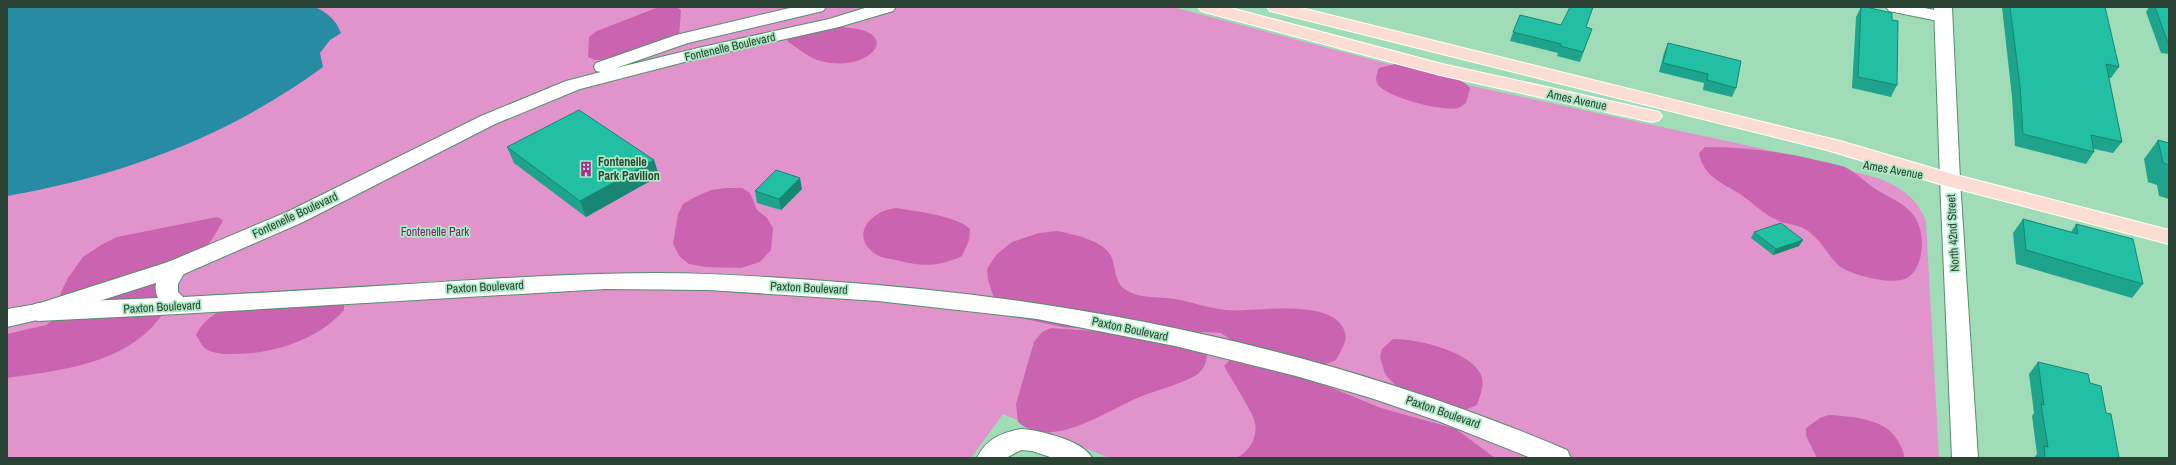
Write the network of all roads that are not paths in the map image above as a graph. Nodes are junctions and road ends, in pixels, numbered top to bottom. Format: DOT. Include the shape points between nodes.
graph roads {
  1 [pos="817,7"];
  2 [pos="887,7"];
  3 [pos="1207,7"];
  4 [pos="1276,7"];
  5 [pos="1895,7"];
  6 [pos="1943,12"];
  7 [pos="573,85"];
  8 [pos="1950,180"];
  9 [pos="2169,237"];
  10 [pos="176,268"];
  11 [pos="178,306"];
  12 [pos="38,312"];
  13 [pos="7,318"];
  14 [pos="990,458"];
  15 [pos="1079,458"];
  16 [pos="1558,458"];
  17 [pos="1965,458"];
  1 -- 7 [label="street, Fontenelle Boulevard" via="659,46 627,57"];
  2 -- 7 [label="street, Fontenelle Boulevard" via="833,23 698,53"];
  3 -- 8 [label="main road, Ames Avenue" via="1510,86 1706,128 1833,159"];
  4 -- 8 [label="main road, Ames Avenue" via="1833,146"];
  5 -- 6 [label="street"];
  6 -- 8 [label="street, North 42nd Street"];
  7 -- 10 [label="street, Fontenelle Boulevard" via="488,120 308,211"];
  8 -- 9 [label="main road, Ames Avenue"];
  8 -- 17 [label="street, North 42nd Street"];
  10 -- 11 [label="street" via="167,280 165,288 168,298"];
  10 -- 12 [label="street, Fontenelle Boulevard"];
  11 -- 12 [label="street, Paxton Boulevard"];
  11 -- 16 [label="street, Paxton Boulevard" via="532,284 634,281 843,290 950,300 1037,311 1121,326 1317,372 1429,406"];
  12 -- 13 [label="street, Fontenelle Boulevard"];
  14 -- 15 [label="street" via="1006,443 1025,438"];
}
